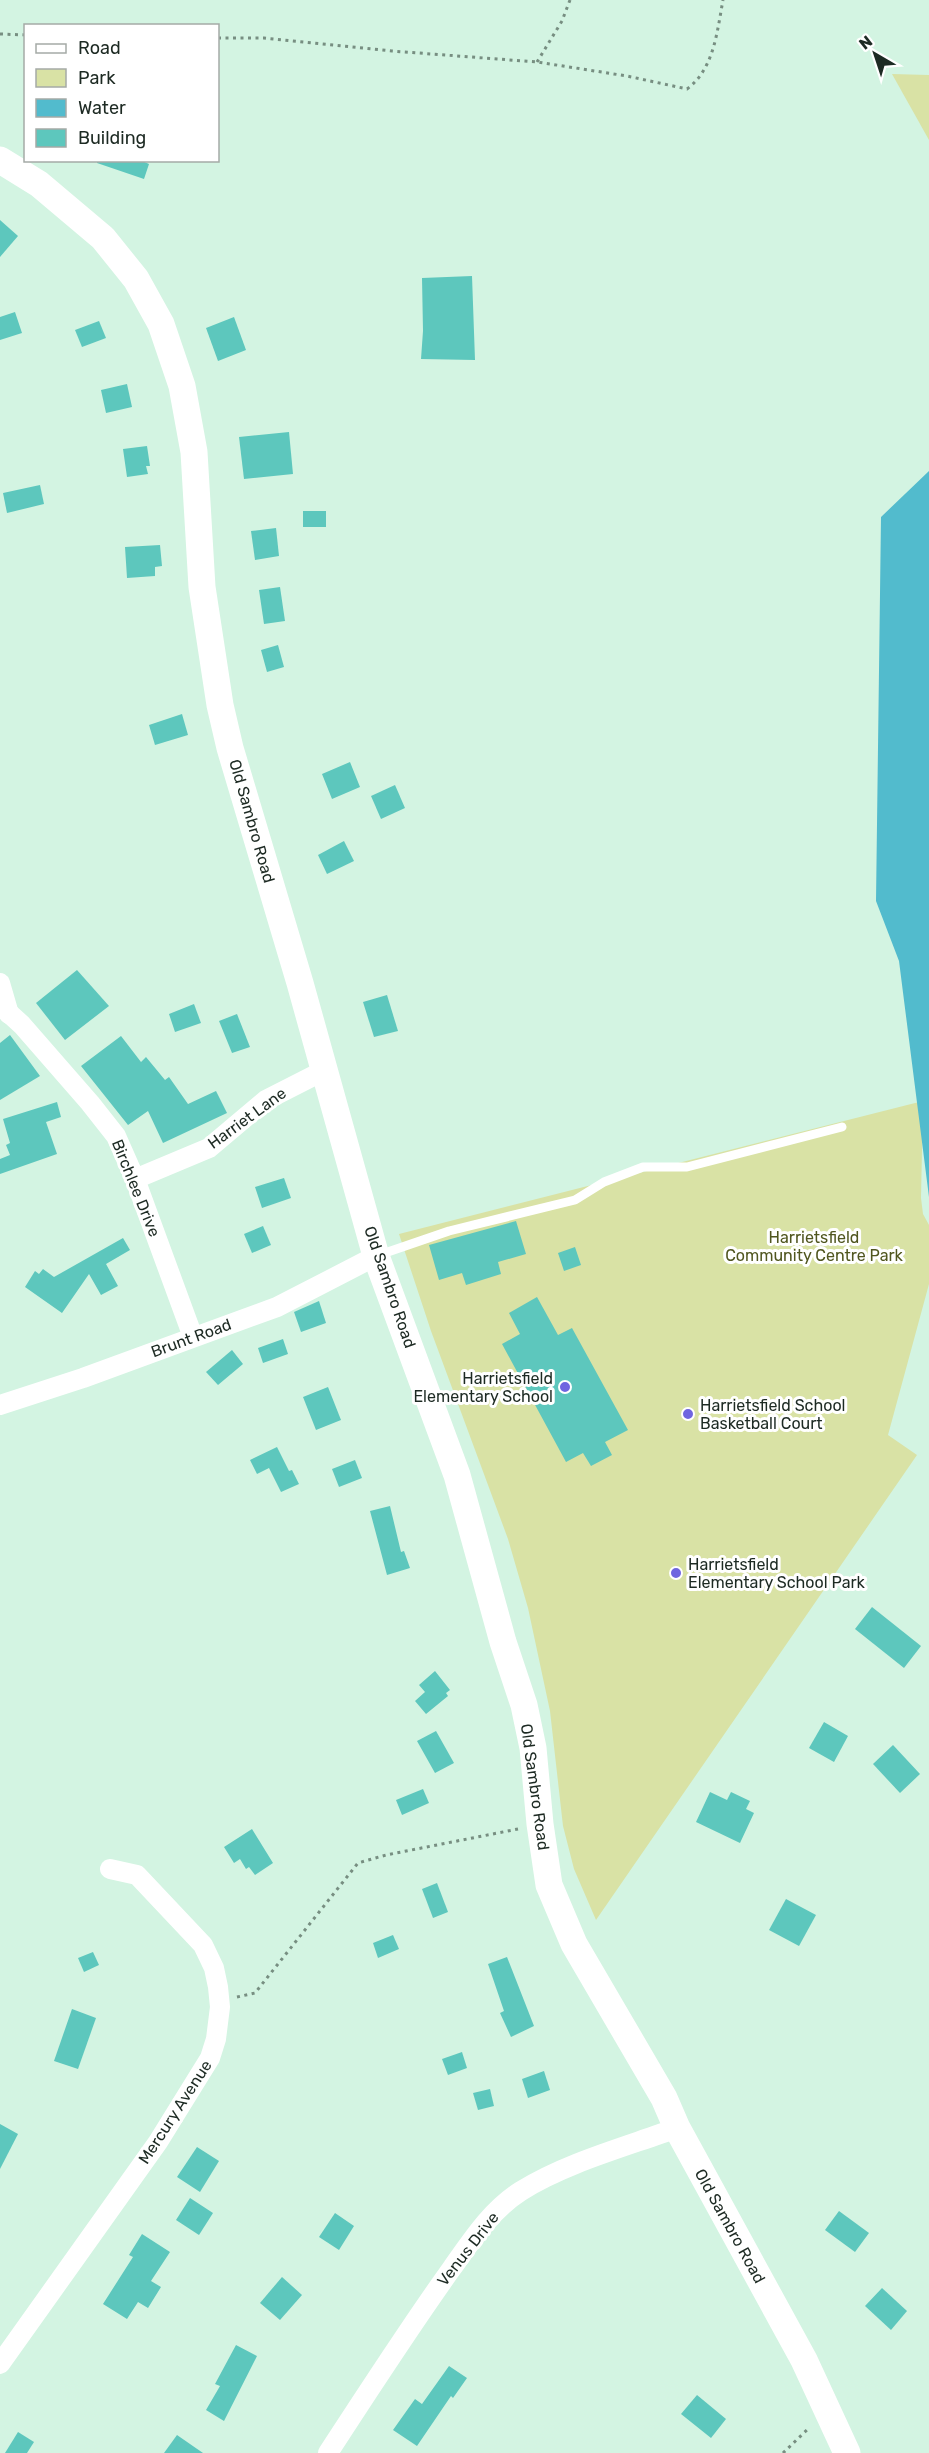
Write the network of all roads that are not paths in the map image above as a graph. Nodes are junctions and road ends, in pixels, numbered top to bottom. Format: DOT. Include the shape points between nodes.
graph roads {
  1 [pos="0,160"];
  2 [pos="0,982"];
  3 [pos="3,1014"];
  4 [pos="325,1070"];
  5 [pos="842,1127"];
  6 [pos="135,1179"];
  7 [pos="376,1256"];
  8 [pos="193,1337"];
  9 [pos="0,1405"];
  10 [pos="110,1869"];
  11 [pos="677,2128"];
  12 [pos="0,2364"];
  13 [pos="328,2453"];
  14 [pos="847,2453"];
  1 -- 4 [label="main road, Old Sambro Road" via="39,184 103,238 136,279 161,324 182,386 194,452 202,587 220,705"];
  2 -- 3 [label="street"];
  3 -- 6 [label="street, Birchlee Drive" via="103,1118 116,1136"];
  4 -- 6 [label="street, Harriet Lane" via="266,1100 209,1148"];
  4 -- 7 [label="main road, Old Sambro Road"];
  5 -- 7 [label="lane" via="687,1167 643,1167 604,1182 575,1200 449,1231"];
  6 -- 8 [label="street, Birchlee Drive"];
  7 -- 8 [label="street, Brunt Road" via="277,1307"];
  7 -- 11 [label="main road, Old Sambro Road" via="457,1475 524,1705 549,1885 602,1994 664,2098"];
  8 -- 9 [label="street, Brunt Road"];
  10 -- 12 [label="street, Mercury Avenue" via="137,1875 196,1936 214,1968 218,2001 216,2039 202,2071 158,2142"];
  11 -- 13 [label="street, Venus Drive" via="558,2172 502,2205 475,2234 415,2317"];
  11 -- 14 [label="main road, Old Sambro Road" via="804,2360"];
}
